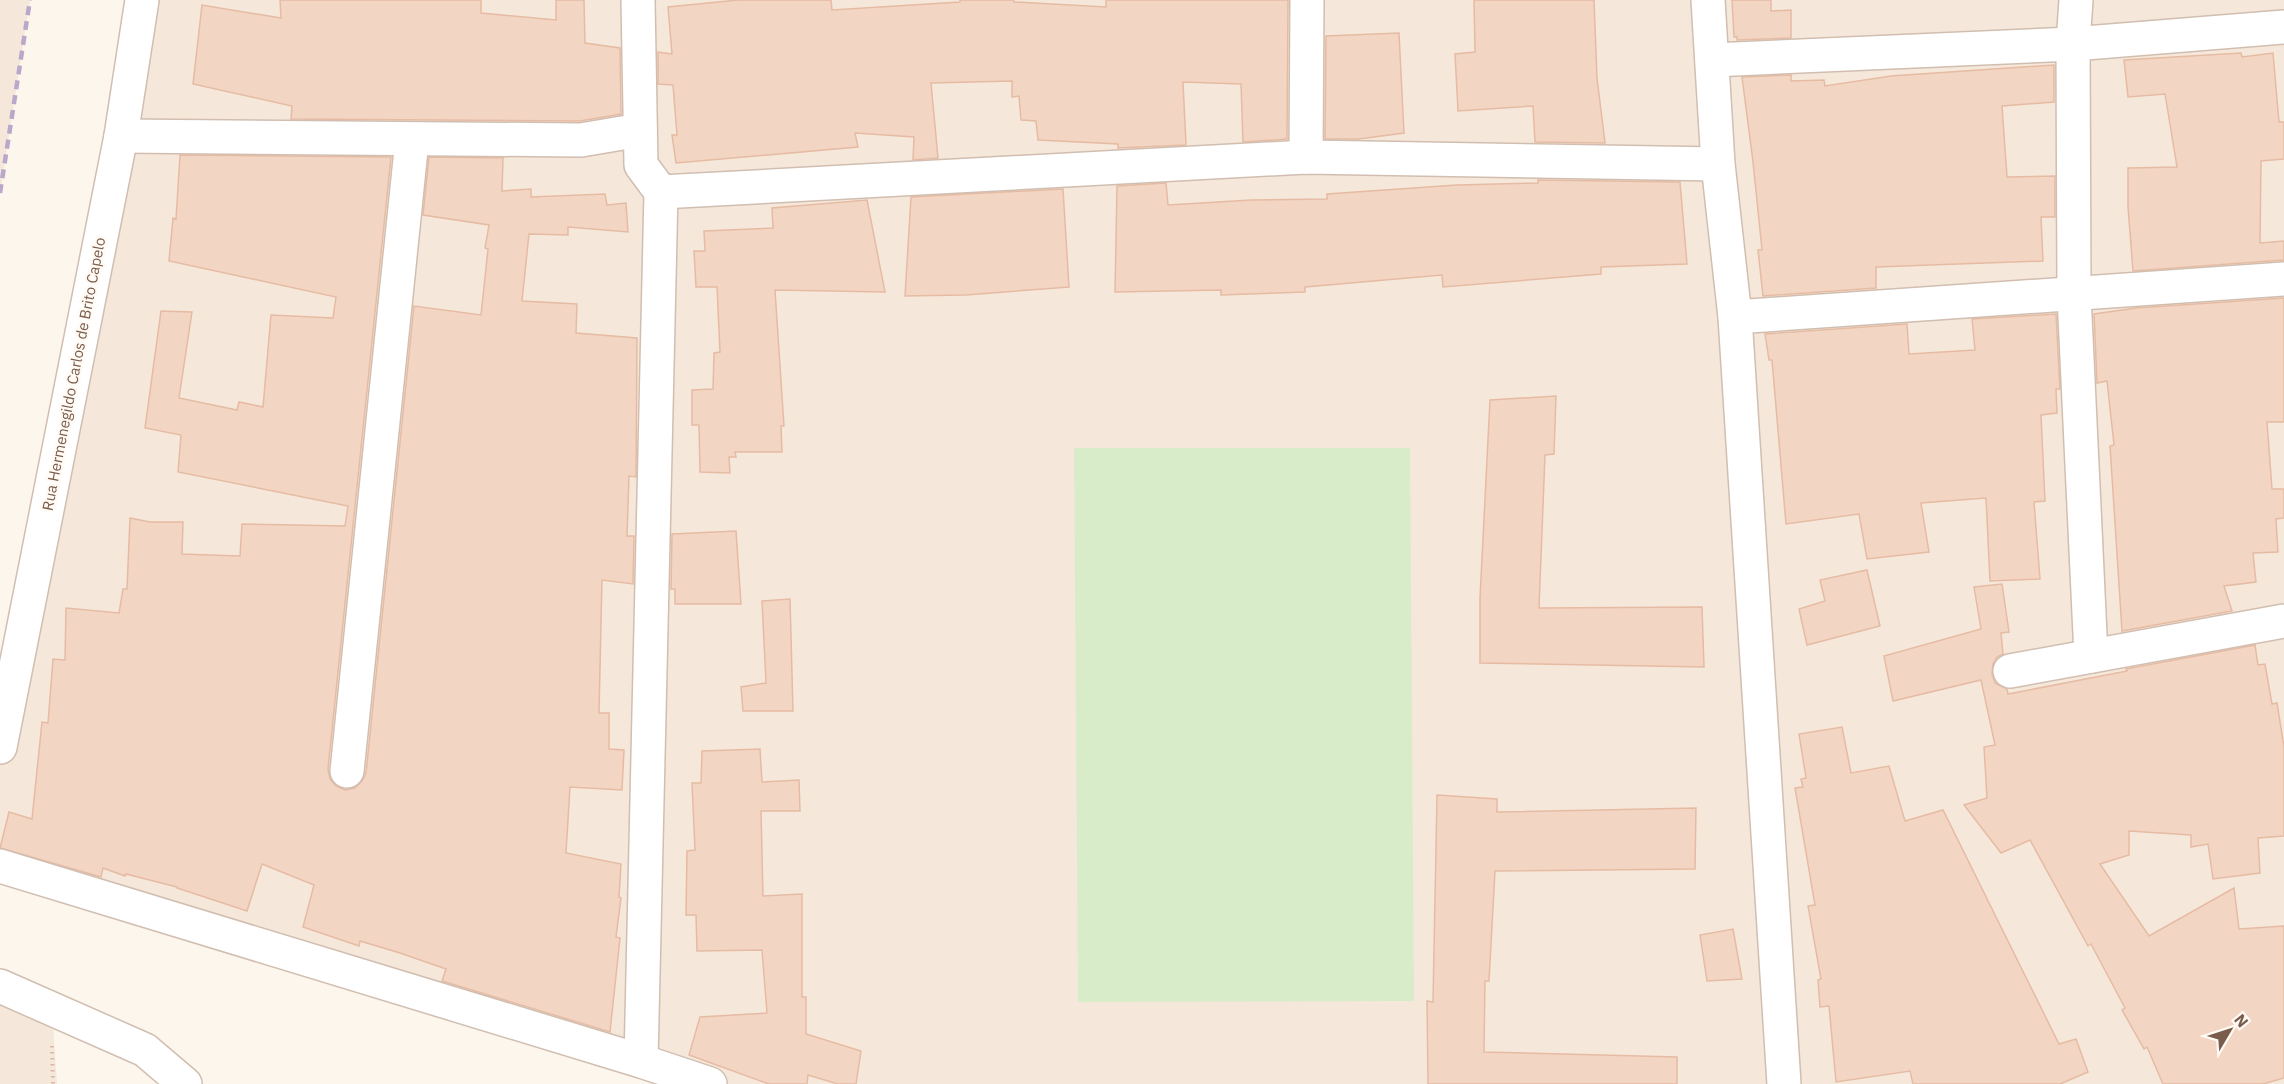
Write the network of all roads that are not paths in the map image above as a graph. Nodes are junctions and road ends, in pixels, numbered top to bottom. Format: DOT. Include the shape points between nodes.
graph roads {
  1 [pos="142,0"];
  2 [pos="638,0"];
  3 [pos="1307,0"];
  4 [pos="1708,0"];
  5 [pos="2076,0"];
  6 [pos="2284,27"];
  7 [pos="2073,44"];
  8 [pos="1712,60"];
  9 [pos="640,130"];
  10 [pos="121,136"];
  11 [pos="412,140"];
  12 [pos="1306,157"];
  13 [pos="1718,164"];
  14 [pos="661,192"];
  15 [pos="2284,279"];
  16 [pos="2074,295"];
  17 [pos="1735,317"];
  18 [pos="2284,621"];
  19 [pos="2091,656"];
  20 [pos="2010,671"];
  21 [pos="0,747"];
  22 [pos="347,771"];
  23 [pos="0,866"];
  24 [pos="0,986"];
  25 [pos="145,1050"];
  26 [pos="641,1061"];
  27 [pos="149,1084"];
  28 [pos="185,1084"];
  29 [pos="710,1084"];
  30 [pos="1784,1084"];
  1 -- 10 [label="street, Rua Hermenegildo Carlos de Brito Capelo"];
  2 -- 9 [label="street"];
  3 -- 12 [label="street"];
  4 -- 8 [label="street"];
  5 -- 7 [label="street"];
  6 -- 7 [label="street"];
  7 -- 8 [label="street"];
  7 -- 16 [label="street"];
  8 -- 13 [label="street"];
  9 -- 11 [label="street" via="581,140"];
  9 -- 14 [label="street" via="641,165"];
  10 -- 11 [label="street"];
  10 -- 21 [label="street, Rua Hermenegildo Carlos de Brito Capelo"];
  11 -- 22 [label="street"];
  12 -- 13 [label="street"];
  12 -- 14 [label="street"];
  13 -- 17 [label="street"];
  14 -- 26 [label="street"];
  15 -- 16 [label="street"];
  16 -- 17 [label="street"];
  16 -- 19 [label="street"];
  17 -- 30 [label="street"];
  18 -- 19 [label="street"];
  19 -- 20 [label="street"];
  23 -- 26 [label="street"];
  24 -- 25 [label="street"];
  25 -- 27 [label="street"];
  25 -- 28 [label="street"];
  26 -- 29 [label="street"];
}
